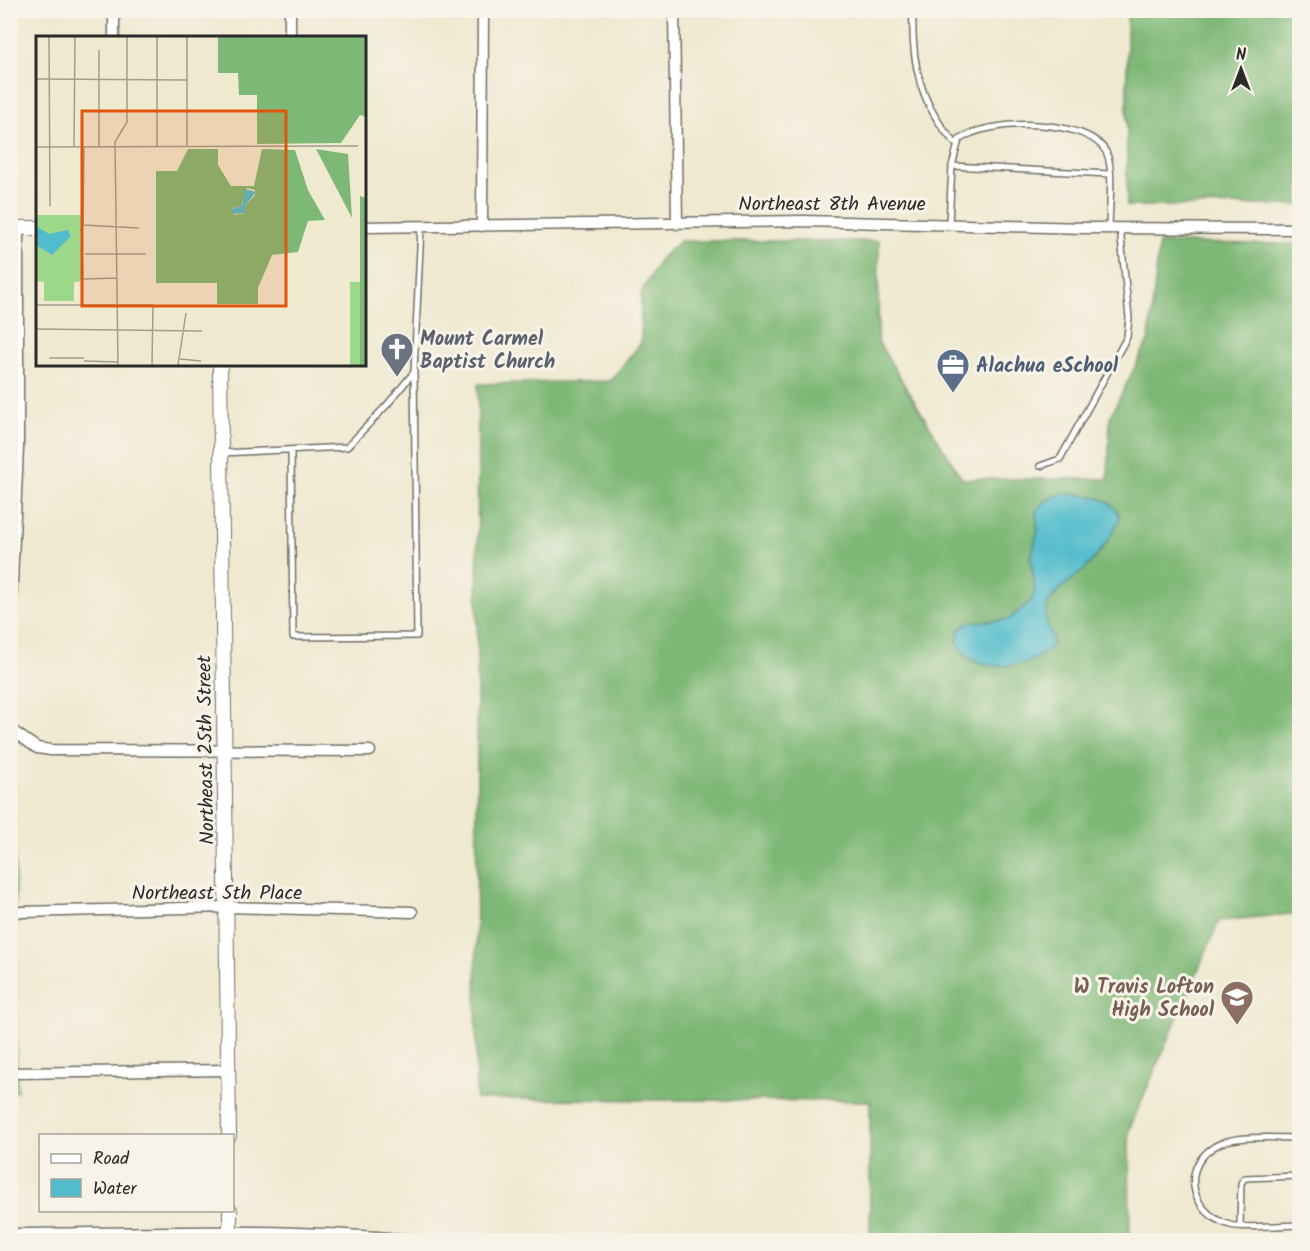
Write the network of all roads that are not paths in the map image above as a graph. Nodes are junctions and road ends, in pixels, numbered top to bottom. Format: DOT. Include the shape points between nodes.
graph roads {
  1 [pos="114,10"];
  2 [pos="290,10"];
  3 [pos="483,10"];
  4 [pos="674,10"];
  5 [pos="913,10"];
  6 [pos="114,36"];
  7 [pos="290,36"];
  8 [pos="957,145"];
  9 [pos="952,166"];
  10 [pos="1109,174"];
  11 [pos="949,223"];
  12 [pos="677,224"];
  13 [pos="482,226"];
  14 [pos="366,227"];
  15 [pos="421,227"];
  16 [pos="14,228"];
  17 [pos="36,228"];
  18 [pos="1114,228"];
  19 [pos="1299,229"];
  20 [pos="220,366"];
  21 [pos="414,372"];
  22 [pos="291,451"];
  23 [pos="221,453"];
  24 [pos="1040,466"];
  25 [pos="10,626"];
  26 [pos="10,729"];
  27 [pos="224,748"];
  28 [pos="370,750"];
  29 [pos="226,907"];
  30 [pos="21,912"];
  31 [pos="412,912"];
  32 [pos="228,1070"];
  33 [pos="12,1073"];
  34 [pos="229,1134"];
  35 [pos="1299,1138"];
  36 [pos="1299,1176"];
  37 [pos="230,1212"];
  38 [pos="1240,1225"];
  39 [pos="1299,1225"];
  40 [pos="10,1234"];
  41 [pos="230,1237"];
  42 [pos="413,1240"];
  1 -- 6 [label="street"];
  2 -- 7 [label="street"];
  3 -- 13 [label="street"];
  4 -- 12 [label="street"];
  5 -- 8 [label="lane" via="912,36 924,97 938,125"];
  8 -- 9 [label="lane"];
  8 -- 10 [label="lane" via="966,134 992,126 1051,126 1094,139 1108,156"];
  9 -- 10 [label="lane"];
  9 -- 11 [label="lane"];
  10 -- 18 [label="lane"];
  11 -- 12 [label="street, Northeast 8th Avenue"];
  11 -- 18 [label="street, Northeast 8th Avenue"];
  12 -- 13 [label="street, Northeast 8th Avenue"];
  13 -- 15 [label="street, Northeast 8th Avenue"];
  14 -- 15 [label="street, Northeast 8th Avenue"];
  15 -- 21 [label="lane"];
  16 -- 17 [label="street"];
  16 -- 25 [label="street" via="18,448"];
  18 -- 19 [label="street, Northeast 8th Avenue"];
  18 -- 24 [label="lane" via="1129,318 1127,337 1060,459"];
  20 -- 23 [label="street, Northeast 25th Street"];
  21 -- 22 [label="lane" via="347,447"];
  21 -- 22 [label="lane" via="417,636 293,637"];
  22 -- 23 [label="lane"];
  23 -- 27 [label="street, Northeast 25th Street"];
  26 -- 27 [label="street" via="25,742 51,750"];
  27 -- 28 [label="street"];
  27 -- 29 [label="street, Northeast 25th Street"];
  29 -- 30 [label="street, Northeast 5th Place"];
  29 -- 31 [label="street, Northeast 5th Place"];
  29 -- 32 [label="street, Northeast 25th Street"];
  32 -- 33 [label="street"];
  32 -- 34 [label="street, Northeast 25th Street"];
  35 -- 38 [label="lane" via="1223,1142 1204,1153 1195,1168 1193,1190 1207,1211 1230,1225"];
  36 -- 38 [label="lane" via="1245,1178 1241,1183"];
  37 -- 41 [label="street"];
  38 -- 39 [label="lane"];
  40 -- 41 [label="street"];
  41 -- 42 [label="street"];
}
